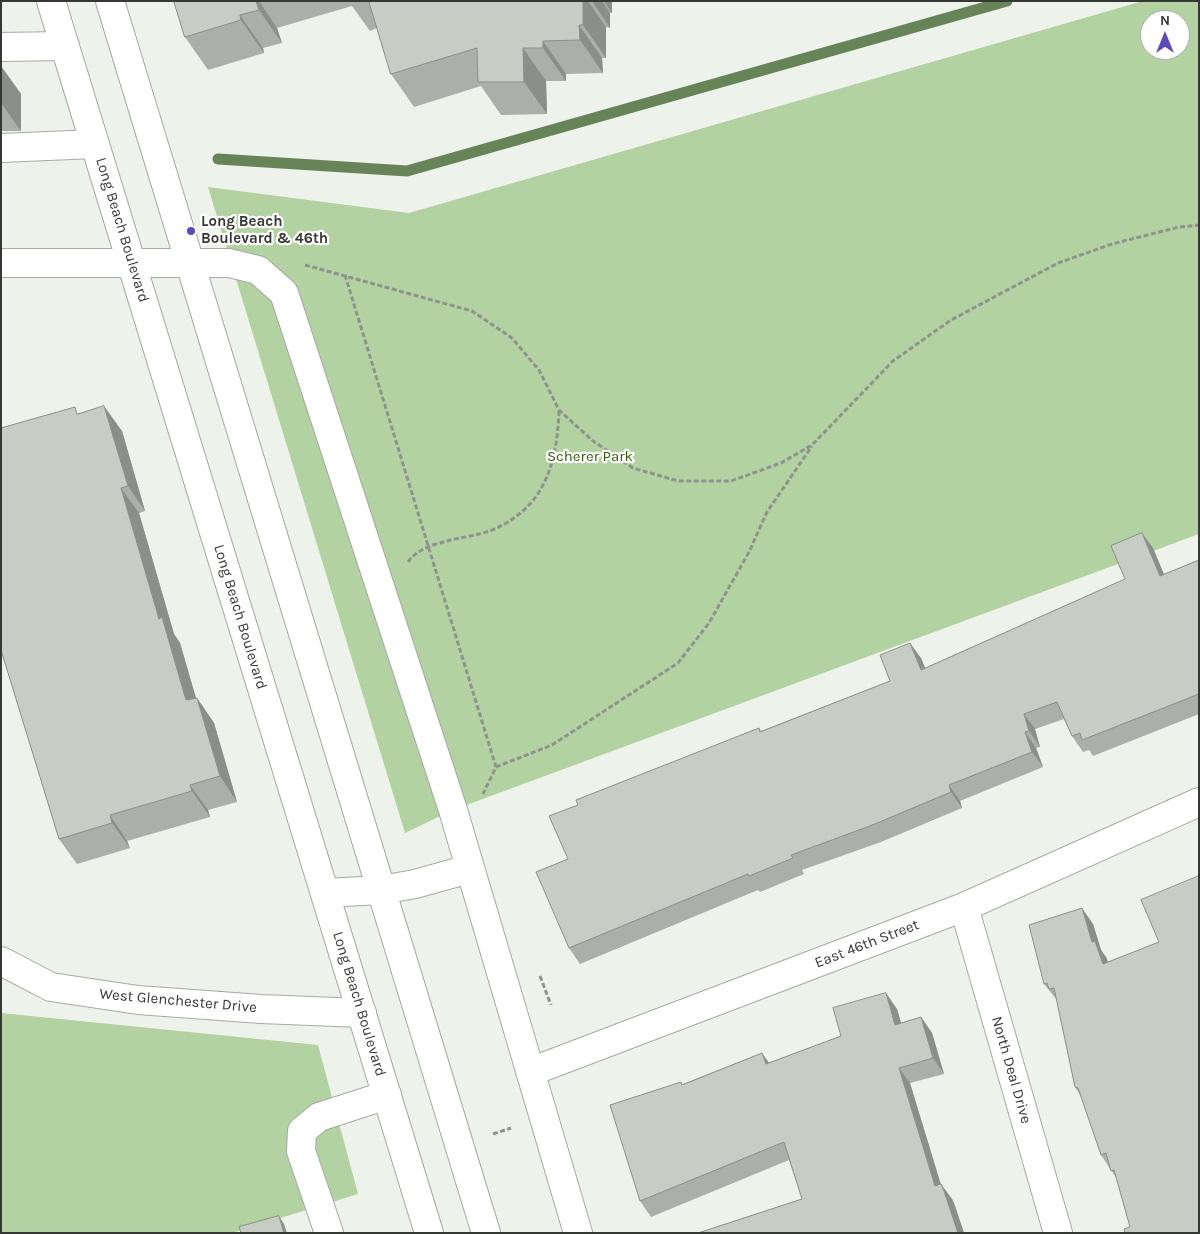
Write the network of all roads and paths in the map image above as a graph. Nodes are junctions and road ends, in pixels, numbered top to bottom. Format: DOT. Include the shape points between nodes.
graph roads {
  1 [pos="51,1"];
  2 [pos="110,1"];
  3 [pos="65,46"];
  4 [pos="1,47"];
  5 [pos="95,144"];
  6 [pos="1,148"];
  7 [pos="1199,224"];
  8 [pos="1,263"];
  9 [pos="132,263"];
  10 [pos="190,263"];
  11 [pos="298,263"];
  12 [pos="345,275"];
  13 [pos="559,410"];
  14 [pos="812,445"];
  15 [pos="429,546"];
  16 [pos="406,564"];
  17 [pos="496,766"];
  18 [pos="481,799"];
  19 [pos="1199,802"];
  20 [pos="469,869"];
  21 [pos="381,890"];
  22 [pos="325,894"];
  23 [pos="964,907"];
  24 [pos="1,961"];
  25 [pos="538,972"];
  26 [pos="551,1005"];
  27 [pos="362,1013"];
  28 [pos="530,1072"];
  29 [pos="387,1095"];
  30 [pos="514,1127"];
  31 [pos="493,1134"];
  32 [pos="329,1233"];
  33 [pos="429,1233"];
  34 [pos="486,1233"];
  35 [pos="578,1233"];
  36 [pos="1058,1233"];
  1 -- 3 [label="main road, Long Beach Boulevard"];
  2 -- 10 [label="main road"];
  3 -- 4 [label="main road"];
  3 -- 5 [label="main road, Long Beach Boulevard"];
  5 -- 6 [label="main road"];
  5 -- 9 [label="main road, Long Beach Boulevard"];
  7 -- 14 [label="path" via="1112,244 1058,263 951,320 892,361"];
  8 -- 9 [label="main road"];
  9 -- 10 [label="main road"];
  9 -- 22 [label="main road, Long Beach Boulevard"];
  10 -- 20 [label="main road" via="230,263 258,270 284,293 453,810"];
  10 -- 21 [label="main road"];
  11 -- 12 [label="path"];
  12 -- 13 [label="path" via="472,311 512,338 539,370"];
  12 -- 15 [label="path"];
  13 -- 14 [label="path" via="593,441 633,468 678,481 731,481 781,463"];
  13 -- 15 [label="path" via="558,444 551,469 540,492 524,511 492,530"];
  14 -- 17 [label="path" via="767,512 749,552 709,623 678,663 552,745"];
  15 -- 16 [label="path" via="412,556"];
  15 -- 17 [label="path"];
  17 -- 18 [label="path"];
  19 -- 23 [label="main road, East 46th Street"];
  20 -- 21 [label="main road"];
  20 -- 28 [label="main road"];
  21 -- 22 [label="main road"];
  21 -- 34 [label="main road"];
  22 -- 27 [label="main road, Long Beach Boulevard"];
  23 -- 28 [label="main road, East 46th Street"];
  23 -- 36 [label="main road, North Deal Drive"];
  24 -- 27 [label="main road, West Glenchester Drive" via="51,987 138,1000"];
  25 -- 26 [label="path"];
  27 -- 29 [label="main road, Long Beach Boulevard"];
  28 -- 35 [label="main road"];
  29 -- 32 [label="main road" via="319,1117 302,1131 301,1151"];
  29 -- 33 [label="main road, Long Beach Boulevard"];
  30 -- 31 [label="path"];
}
